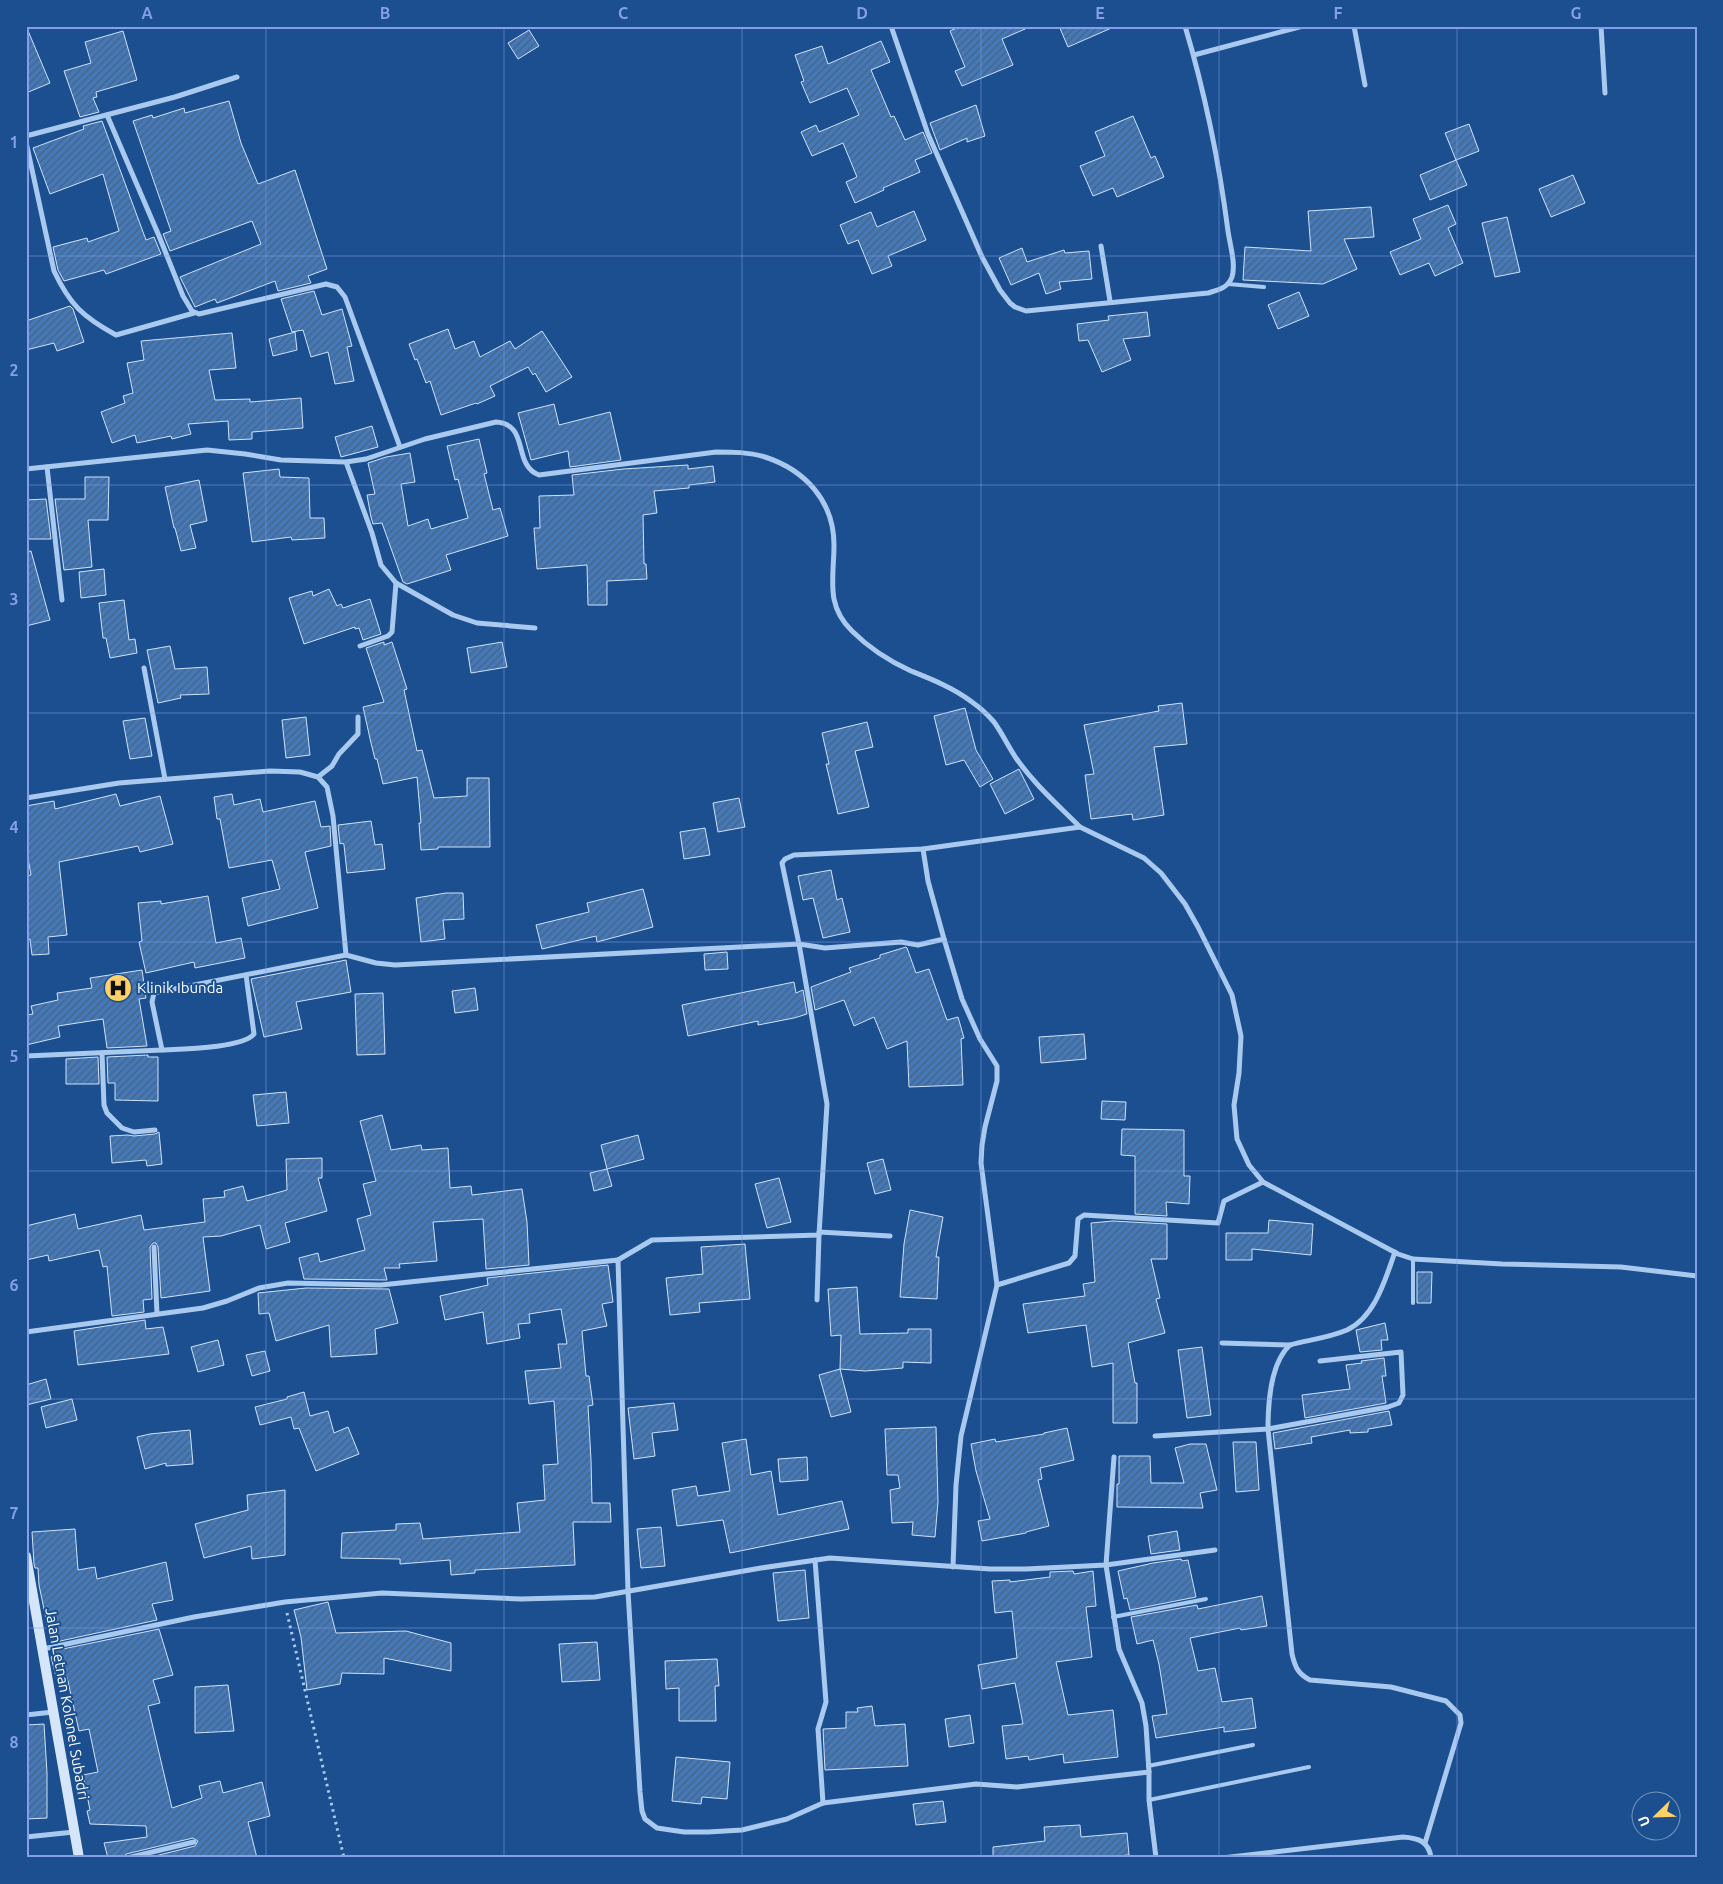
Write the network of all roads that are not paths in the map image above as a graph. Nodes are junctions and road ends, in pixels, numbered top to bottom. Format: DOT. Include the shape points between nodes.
graph roads {
  1 [pos="891,26"];
  2 [pos="1185,26"];
  3 [pos="1304,26"];
  4 [pos="1354,26"];
  5 [pos="1601,26"];
  6 [pos="1194,55"];
  7 [pos="238,77"];
  8 [pos="1365,85"];
  9 [pos="1605,93"];
  10 [pos="107,115"];
  11 [pos="26,136"];
  12 [pos="26,142"];
  13 [pos="1101,246"];
  14 [pos="1228,284"];
  15 [pos="1264,287"];
  16 [pos="1110,301"];
  17 [pos="194,313"];
  18 [pos="400,447"];
  19 [pos="346,462"];
  20 [pos="48,467"];
  21 [pos="26,469"];
  22 [pos="396,583"];
  23 [pos="62,600"];
  24 [pos="535,628"];
  25 [pos="360,646"];
  26 [pos="144,668"];
  27 [pos="358,716"];
  28 [pos="318,777"];
  29 [pos="165,779"];
  30 [pos="26,798"];
  31 [pos="1080,827"];
  32 [pos="923,849"];
  33 [pos="944,939"];
  34 [pos="799,944"];
  35 [pos="346,955"];
  36 [pos="246,975"];
  37 [pos="162,1050"];
  38 [pos="102,1052"];
  39 [pos="26,1056"];
  40 [pos="155,1130"];
  41 [pos="1263,1182"];
  42 [pos="819,1233"];
  43 [pos="890,1236"];
  44 [pos="154,1247"];
  45 [pos="1395,1252"];
  46 [pos="1413,1259"];
  47 [pos="618,1260"];
  48 [pos="1697,1276"];
  49 [pos="997,1285"];
  50 [pos="817,1300"];
  51 [pos="1413,1303"];
  52 [pos="157,1314"];
  53 [pos="26,1332"];
  54 [pos="1222,1343"];
  55 [pos="1290,1345"];
  56 [pos="1320,1361"];
  57 [pos="1268,1429"];
  58 [pos="1155,1436"];
  59 [pos="1114,1457"];
  60 [pos="1215,1550"];
  61 [pos="26,1556"];
  62 [pos="815,1560"];
  63 [pos="1106,1565"];
  64 [pos="953,1567"];
  65 [pos="628,1592"];
  66 [pos="1206,1599"];
  67 [pos="1113,1617"];
  68 [pos="42,1649"];
  69 [pos="53,1712"];
  70 [pos="26,1715"];
  71 [pos="1253,1745"];
  72 [pos="1309,1767"];
  73 [pos="1148,1769"];
  74 [pos="1149,1800"];
  75 [pos="823,1803"];
  76 [pos="74,1832"];
  77 [pos="26,1837"];
  78 [pos="194,1842"];
  79 [pos="1425,1843"];
  80 [pos="79,1858"];
  81 [pos="127,1858"];
  82 [pos="1156,1858"];
  83 [pos="1222,1858"];
  84 [pos="1431,1858"];
  1 -- 16 [label="street" via="932,143 982,257 1010,303 1026,311"];
  2 -- 6 [label="street"];
  3 -- 6 [label="street"];
  4 -- 8 [label="street"];
  5 -- 9 [label="street"];
  6 -- 14 [label="street" via="1222,184 1233,264"];
  7 -- 10 [label="street"];
  10 -- 11 [label="street"];
  10 -- 17 [label="street" via="183,296"];
  12 -- 17 [label="street" via="54,271 62,289 82,314 116,334"];
  13 -- 16 [label="street"];
  14 -- 15 [label="lane"];
  14 -- 16 [label="street" via="1208,293"];
  17 -- 18 [label="street" via="326,284 337,287 345,296"];
  18 -- 19 [label="street"];
  18 -- 31 [label="street" via="504,422 517,436 527,467 539,475 716,452 764,456 782,464 805,478 822,498 831,521 834,544 832,590 835,605 846,624 891,661 970,700 993,721 1036,783"];
  19 -- 20 [label="street" via="281,460 207,450"];
  19 -- 22 [label="street" via="381,565"];
  20 -- 21 [label="street"];
  20 -- 23 [label="street"];
  22 -- 24 [label="street" via="453,615 477,623"];
  22 -- 25 [label="street" via="392,632"];
  26 -- 29 [label="street"];
  27 -- 28 [label="street" via="358,734 338,754 332,766"];
  28 -- 29 [label="street" via="300,772 270,771"];
  28 -- 35 [label="street" via="327,787 333,816"];
  29 -- 30 [label="street"];
  31 -- 32 [label="street"];
  31 -- 41 [label="street" via="1144,858 1161,872 1185,904 1210,950 1232,995 1241,1036 1234,1105 1237,1138 1249,1165"];
  32 -- 33 [label="street"];
  32 -- 34 [label="street" via="794,855 785,859 782,870"];
  33 -- 34 [label="street" via="918,945 901,942 825,948"];
  33 -- 49 [label="street" via="962,999 976,1032 997,1066 981,1163"];
  34 -- 35 [label="street" via="395,965"];
  34 -- 42 [label="street" via="827,1104"];
  35 -- 36 [label="street"];
  36 -- 37 [label="street" via="154,993 152,1002"];
  36 -- 37 [label="street" via="254,1034 251,1038 233,1044"];
  37 -- 38 [label="street"];
  38 -- 39 [label="street"];
  38 -- 40 [label="street" via="107,1113 122,1128 134,1132"];
  41 -- 45 [label="street"];
  41 -- 49 [label="street" via="1224,1201 1218,1223 1084,1215 1078,1219 1074,1256 1070,1263"];
  42 -- 43 [label="street"];
  42 -- 47 [label="street" via="652,1240"];
  42 -- 50 [label="street"];
  44 -- 52 [label="street"];
  45 -- 46 [label="street"];
  45 -- 55 [label="street" via="1380,1290 1360,1322 1333,1335"];
  46 -- 48 [label="street" via="1621,1267"];
  46 -- 51 [label="lane"];
  47 -- 52 [label="street" via="381,1285 288,1283 259,1288 203,1308"];
  47 -- 65 [label="street"];
  49 -- 64 [label="street" via="961,1436"];
  52 -- 53 [label="street"];
  54 -- 55 [label="street"];
  55 -- 57 [label="street" via="1281,1354 1272,1383"];
  56 -- 57 [label="street" via="1401,1352 1402,1396 1399,1403"];
  57 -- 58 [label="street"];
  57 -- 79 [label="street" via="1292,1654 1300,1675 1310,1680 1391,1687 1446,1701 1460,1715 1461,1723"];
  59 -- 63 [label="street"];
  60 -- 63 [label="street"];
  61 -- 68 [label="main road, Jalan Letnan Kolonel Subadri"];
  62 -- 64 [label="street" via="830,1558"];
  62 -- 65 [label="street"];
  62 -- 75 [label="street" via="826,1702 818,1729"];
  63 -- 64 [label="street" via="990,1570"];
  63 -- 67 [label="street"];
  65 -- 68 [label="street" via="595,1597 520,1599 382,1593 285,1602 194,1617"];
  65 -- 75 [label="street" via="640,1792 645,1819 664,1830 742,1830 787,1818"];
  66 -- 67 [label="lane"];
  67 -- 73 [label="street" via="1119,1649 1142,1703"];
  68 -- 69 [label="main road, Jalan Letnan Kolonel Subadri"];
  69 -- 70 [label="street"];
  69 -- 76 [label="main road, Jalan Letnan Kolonel Subadri"];
  71 -- 73 [label="lane"];
  72 -- 74 [label="lane"];
  73 -- 74 [label="street"];
  73 -- 75 [label="street" via="1017,1787 976,1784"];
  74 -- 82 [label="street"];
  76 -- 77 [label="street"];
  76 -- 80 [label="main road, Jalan Letnan Kolonel Subadri"];
  78 -- 81 [label="street"];
  79 -- 83 [label="street" via="1403,1837"];
  79 -- 84 [label="street"];
}
